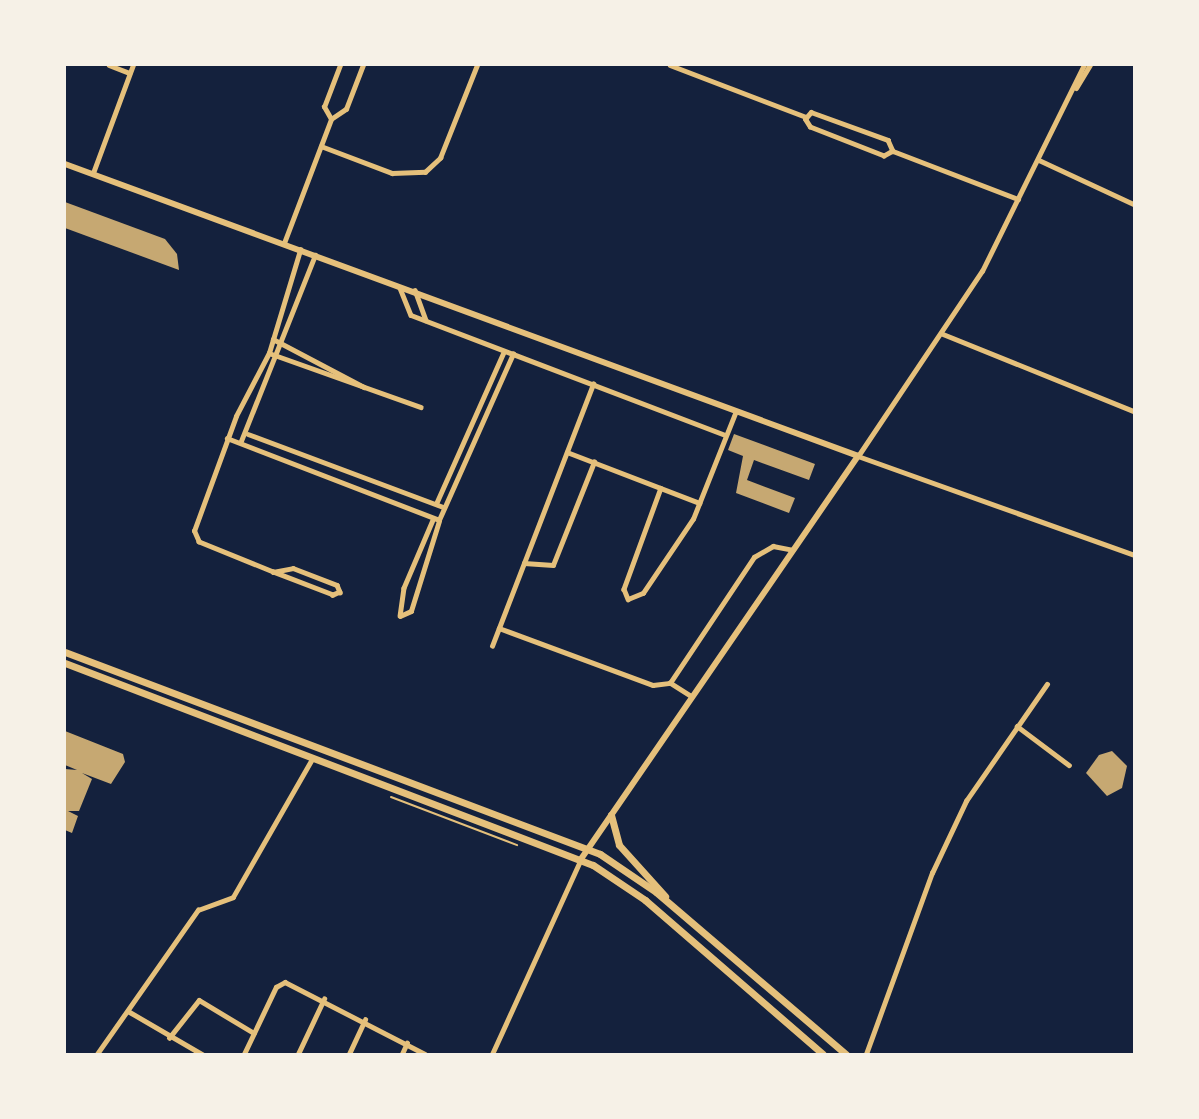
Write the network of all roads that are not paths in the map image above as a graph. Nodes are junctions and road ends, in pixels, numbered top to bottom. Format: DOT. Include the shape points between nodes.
graph roads {
  1 [pos="109,65"];
  2 [pos="133,65"];
  3 [pos="340,65"];
  4 [pos="363,65"];
  5 [pos="477,65"];
  6 [pos="670,65"];
  7 [pos="1084,65"];
  8 [pos="1090,65"];
  9 [pos="130,73"];
  10 [pos="1071,97"];
  11 [pos="806,117"];
  12 [pos="331,119"];
  13 [pos="321,146"];
  14 [pos="893,151"];
  15 [pos="1038,160"];
  16 [pos="65,164"];
  17 [pos="93,173"];
  18 [pos="1019,199"];
  19 [pos="1134,204"];
  20 [pos="284,243"];
  21 [pos="300,249"];
  22 [pos="315,254"];
  23 [pos="399,285"];
  24 [pos="415,290"];
  25 [pos="426,321"];
  26 [pos="943,334"];
  27 [pos="273,339"];
  28 [pos="284,344"];
  29 [pos="504,351"];
  30 [pos="269,353"];
  31 [pos="513,354"];
  32 [pos="278,356"];
  33 [pos="593,384"];
  34 [pos="365,387"];
  35 [pos="248,401"];
  36 [pos="259,404"];
  37 [pos="421,407"];
  38 [pos="736,410"];
  39 [pos="1134,411"];
  40 [pos="248,434"];
  41 [pos="725,435"];
  42 [pos="227,438"];
  43 [pos="241,441"];
  44 [pos="567,452"];
  45 [pos="858,456"];
  46 [pos="594,462"];
  47 [pos="662,488"];
  48 [pos="700,503"];
  49 [pos="435,504"];
  50 [pos="443,507"];
  51 [pos="434,519"];
  52 [pos="793,550"];
  53 [pos="1134,555"];
  54 [pos="524,563"];
  55 [pos="273,572"];
  56 [pos="499,628"];
  57 [pos="492,646"];
  58 [pos="65,653"];
  59 [pos="65,663"];
  60 [pos="670,682"];
  61 [pos="1047,684"];
  62 [pos="692,697"];
  63 [pos="1017,726"];
  64 [pos="312,758"];
  65 [pos="1069,765"];
  66 [pos="611,815"];
  67 [pos="587,848"];
  68 [pos="581,859"];
  69 [pos="672,905"];
  70 [pos="324,999"];
  71 [pos="128,1011"];
  72 [pos="365,1019"];
  73 [pos="254,1033"];
  74 [pos="169,1038"];
  75 [pos="407,1043"];
  76 [pos="100,1053"];
  77 [pos="202,1054"];
  78 [pos="244,1054"];
  79 [pos="298,1054"];
  80 [pos="349,1054"];
  81 [pos="402,1054"];
  82 [pos="425,1054"];
  83 [pos="492,1054"];
  84 [pos="823,1054"];
  85 [pos="846,1054"];
  86 [pos="866,1054"];
  1 -- 9 [label="street"];
  2 -- 9 [label="street"];
  3 -- 12 [label="street" via="324,107"];
  4 -- 12 [label="street" via="346,109"];
  5 -- 13 [label="street" via="440,158 425,172 397,174"];
  6 -- 11 [label="street"];
  7 -- 10 [label="street"];
  8 -- 10 [label="street"];
  9 -- 17 [label="street"];
  10 -- 15 [label="street"];
  11 -- 14 [label="street" via="817,112 876,135"];
  11 -- 14 [label="street" via="810,127 882,155"];
  12 -- 13 [label="street"];
  13 -- 20 [label="street"];
  14 -- 18 [label="street"];
  15 -- 18 [label="street"];
  15 -- 19 [label="street"];
  16 -- 17 [label="main road"];
  17 -- 20 [label="main road"];
  18 -- 26 [label="street"];
  20 -- 21 [label="main road"];
  21 -- 22 [label="main road"];
  21 -- 27 [label="street"];
  22 -- 23 [label="main road"];
  22 -- 28 [label="street"];
  23 -- 24 [label="main road"];
  23 -- 25 [label="street" via="408,313"];
  24 -- 25 [label="street"];
  24 -- 38 [label="main road"];
  25 -- 29 [label="street"];
  26 -- 39 [label="street"];
  26 -- 45 [label="street"];
  27 -- 28 [label="street"];
  27 -- 30 [label="street"];
  28 -- 32 [label="street"];
  28 -- 34 [label="street"];
  29 -- 31 [label="street"];
  29 -- 49 [label="street"];
  30 -- 32 [label="street"];
  30 -- 35 [label="street"];
  31 -- 33 [label="street"];
  31 -- 50 [label="street"];
  32 -- 34 [label="street"];
  32 -- 36 [label="street"];
  33 -- 41 [label="street"];
  33 -- 44 [label="street"];
  34 -- 37 [label="street"];
  35 -- 36 [label="street"];
  35 -- 42 [label="street"];
  36 -- 40 [label="street"];
  38 -- 41 [label="street"];
  38 -- 45 [label="main road"];
  40 -- 43 [label="street"];
  40 -- 49 [label="street"];
  41 -- 48 [label="street"];
  42 -- 43 [label="street"];
  42 -- 55 [label="street" via="194,527 199,542"];
  43 -- 51 [label="street"];
  44 -- 46 [label="street"];
  44 -- 54 [label="street"];
  45 -- 52 [label="main road"];
  45 -- 53 [label="street"];
  46 -- 47 [label="street"];
  46 -- 54 [label="street" via="553,565"];
  47 -- 48 [label="street"];
  47 -- 48 [label="street" via="624,589 631,600 643,593"];
  49 -- 50 [label="street"];
  49 -- 51 [label="street"];
  50 -- 51 [label="street"];
  51 -- 51 [label="street" via="404,588 400,616 411,611"];
  52 -- 60 [label="street" via="773,546 758,553"];
  52 -- 62 [label="main road"];
  54 -- 56 [label="street"];
  55 -- 55 [label="street" via="334,594 340,592 337,585 293,568"];
  56 -- 57 [label="street"];
  56 -- 60 [label="street" via="653,685"];
  58 -- 67 [label="highway"];
  59 -- 64 [label="highway"];
  60 -- 62 [label="street"];
  61 -- 63 [label="street"];
  62 -- 66 [label="main road"];
  63 -- 65 [label="street"];
  63 -- 86 [label="street" via="966,801 932,873"];
  64 -- 68 [label="highway"];
  64 -- 71 [label="street" via="233,897 223,906 200,907"];
  66 -- 67 [label="main road"];
  66 -- 69 [label="highway" via="619,845"];
  67 -- 68 [label="main road"];
  67 -- 69 [label="highway"];
  68 -- 83 [label="street"];
  68 -- 84 [label="highway" via="634,891"];
  69 -- 85 [label="highway"];
  70 -- 72 [label="street"];
  70 -- 73 [label="street" via="282,983"];
  70 -- 79 [label="street"];
  71 -- 74 [label="street"];
  71 -- 76 [label="street"];
  72 -- 75 [label="street"];
  72 -- 80 [label="street"];
  73 -- 74 [label="street" via="197,1000"];
  73 -- 78 [label="street"];
  74 -- 77 [label="street"];
  75 -- 81 [label="street"];
  75 -- 82 [label="street"];
}
